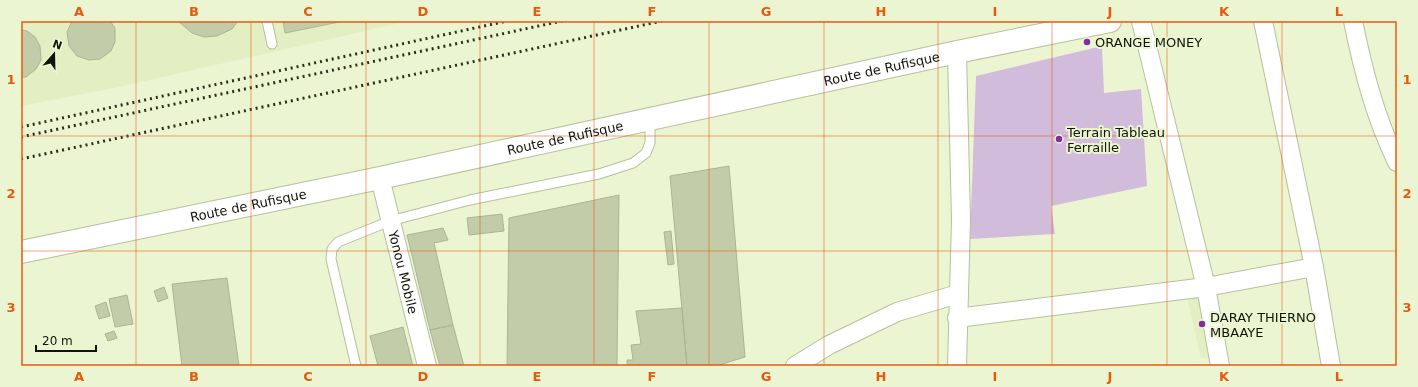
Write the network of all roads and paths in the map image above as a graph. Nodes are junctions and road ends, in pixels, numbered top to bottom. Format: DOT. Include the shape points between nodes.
graph roads {
  1 [pos="267,21"];
  2 [pos="1110,21"];
  3 [pos="1141,21"];
  4 [pos="1263,21"];
  5 [pos="1353,21"];
  6 [pos="272,44"];
  7 [pos="957,52"];
  8 [pos="650,119"];
  9 [pos="1397,162"];
  10 [pos="380,178"];
  11 [pos="390,221"];
  12 [pos="21,252"];
  13 [pos="1314,267"];
  14 [pos="1206,287"];
  15 [pos="958,294"];
  16 [pos="957,318"];
  17 [pos="356,366"];
  18 [pos="427,366"];
  19 [pos="795,366"];
  20 [pos="957,366"];
  21 [pos="1220,366"];
  22 [pos="1331,366"];
  1 -- 6 [label="lane"];
  2 -- 7 [label="main road, Route de Rufisque"];
  3 -- 14 [label="street"];
  4 -- 13 [label="street"];
  5 -- 9 [label="street" via="1373,101"];
  7 -- 8 [label="main road, Route de Rufisque"];
  7 -- 15 [label="street" via="961,220"];
  8 -- 10 [label="main road, Route de Rufisque"];
  8 -- 11 [label="lane" via="650,143 646,153 633,163 600,174 470,200"];
  10 -- 11 [label="street, Yonou Mobile"];
  10 -- 12 [label="main road, Route de Rufisque"];
  11 -- 17 [label="lane" via="338,242 332,249 331,259"];
  11 -- 18 [label="street, Yonou Mobile"];
  13 -- 14 [label="street"];
  13 -- 22 [label="street"];
  14 -- 16 [label="street"];
  14 -- 21 [label="street"];
  15 -- 16 [label="street"];
  15 -- 19 [label="street" via="897,312 829,345"];
  16 -- 20 [label="street"];
}
